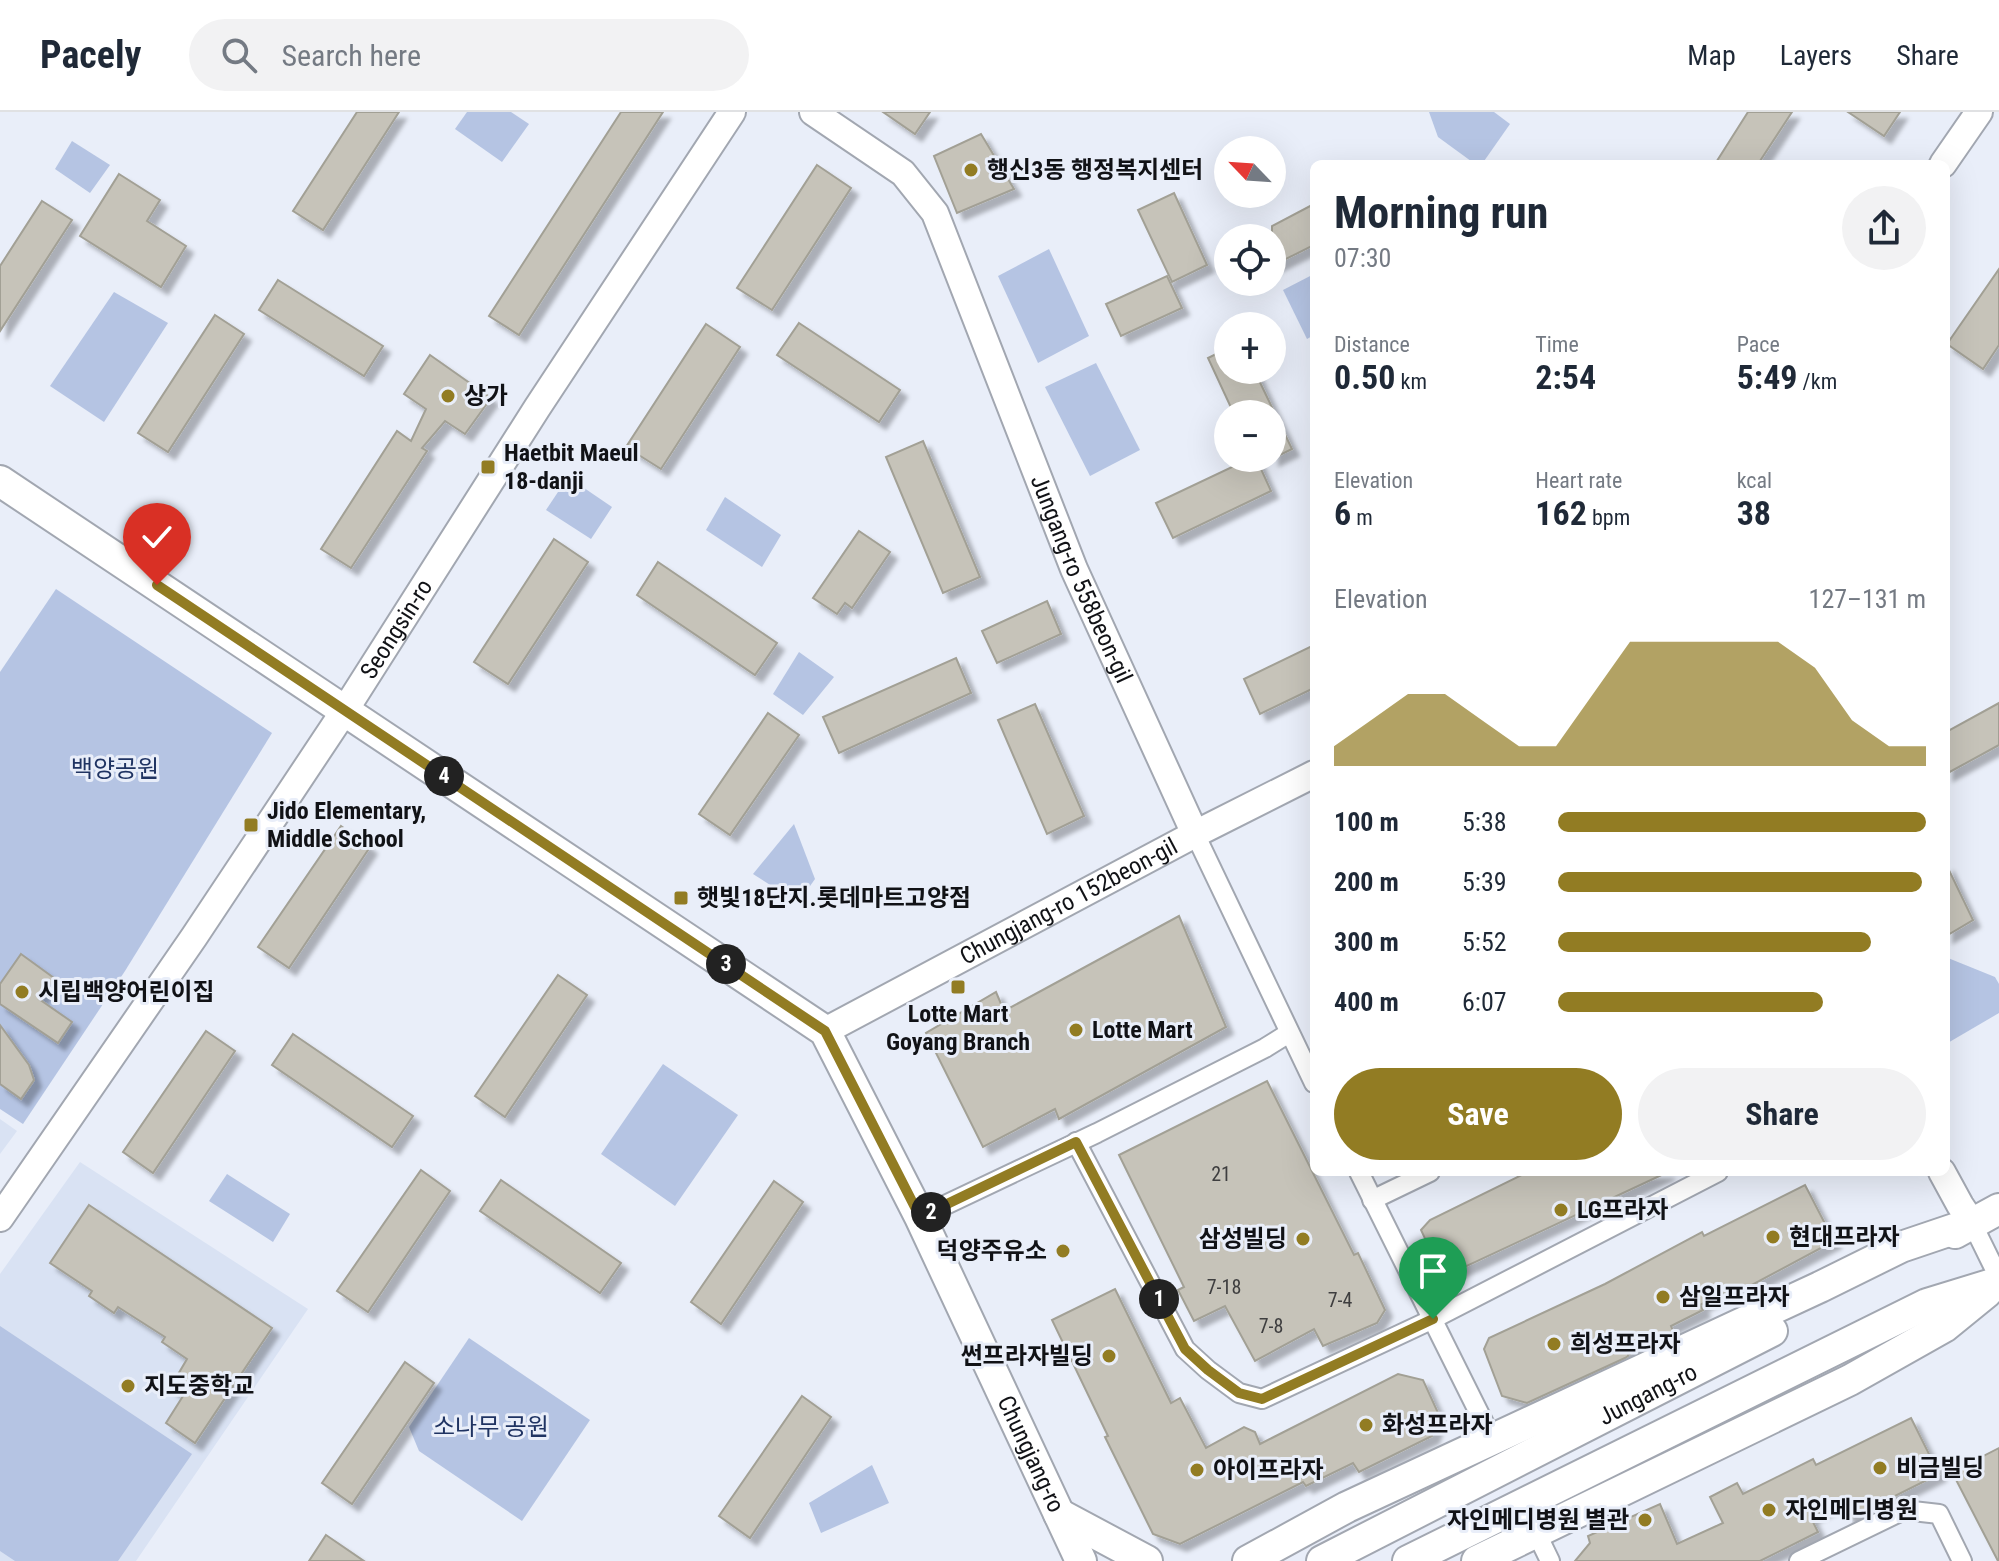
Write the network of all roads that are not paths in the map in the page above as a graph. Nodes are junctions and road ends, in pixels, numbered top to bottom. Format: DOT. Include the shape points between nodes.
graph roads {
  1 [pos="732,112"];
  2 [pos="813,112"];
  3 [pos="1979,112"];
  4 [pos="1946,160"];
  5 [pos="0,481"];
  6 [pos="345,710"];
  7 [pos="1310,776"];
  8 [pos="1195,834"];
  9 [pos="825,1031"];
  10 [pos="1289,1033"];
  11 [pos="1310,1075"];
  12 [pos="1076,1142"];
  13 [pos="1361,1176"];
  14 [pos="1422,1176"];
  15 [pos="1710,1176"];
  16 [pos="1944,1176"];
  17 [pos="1372,1200"];
  18 [pos="1999,1209"];
  19 [pos="920,1217"];
  20 [pos="0,1218"];
  21 [pos="1972,1223"];
  22 [pos="1999,1281"];
  23 [pos="1433,1319"];
  24 [pos="1492,1439"];
  25 [pos="1059,1514"];
  26 [pos="1536,1532"];
  27 [pos="1252,1560"];
  28 [pos="1061,1561"];
  29 [pos="1081,1561"];
  30 [pos="1147,1561"];
  31 [pos="1322,1561"];
  32 [pos="1408,1561"];
  33 [pos="1477,1561"];
  34 [pos="1550,1561"];
  35 [pos="1799,1561"];
  36 [pos="1962,1561"];
  1 -- 6 [label="street, Seongsin-ro"];
  2 -- 8 [label="street, Jungang-ro 558beon-gil" via="903,173 935,213 1074,569"];
  3 -- 4 [label="street"];
  5 -- 6 [label="main road, Chungjang-ro"];
  6 -- 9 [label="main road, Chungjang-ro"];
  6 -- 20 [label="street, Seongsin-ro"];
  7 -- 8 [label="street, Chungjang-ro 152beon-gil"];
  8 -- 9 [label="street, Chungjang-ro 152beon-gil"];
  8 -- 10 [label="street, Jungang-ro 558beon-gil"];
  9 -- 19 [label="main road, Chungjang-ro"];
  10 -- 11 [label="street, Jungang-ro 558beon-gil"];
  10 -- 12 [label="street"];
  12 -- 19 [label="street"];
  12 -- 23 [label="street" via="1185,1349 1239,1393 1262,1399"];
  13 -- 17 [label="street"];
  14 -- 17 [label="street"];
  15 -- 23 [label="street"];
  16 -- 21 [label="street"];
  17 -- 23 [label="street"];
  18 -- 21 [label="main road, Jungang-ro"];
  19 -- 25 [label="main road, Chungjang-ro"];
  21 -- 22 [label="street"];
  21 -- 24 [label="main road" via="1901,1247"];
  21 -- 31 [label="main road, Jungang-ro" via="1893,1269"];
  22 -- 26 [label="main road" via="1944,1327 1850,1380"];
  22 -- 32 [label="main road, Jungang-ro" via="1927,1304"];
  23 -- 24 [label="street"];
  24 -- 27 [label="main road" via="1347,1507"];
  25 -- 28 [label="main road"];
  25 -- 29 [label="main road, Chungjang-ro"];
  25 -- 30 [label="main road"];
  26 -- 33 [label="main road"];
  26 -- 34 [label="street"];
  35 -- 36 [label="street" via="1904,1510 1939,1514"];
}
